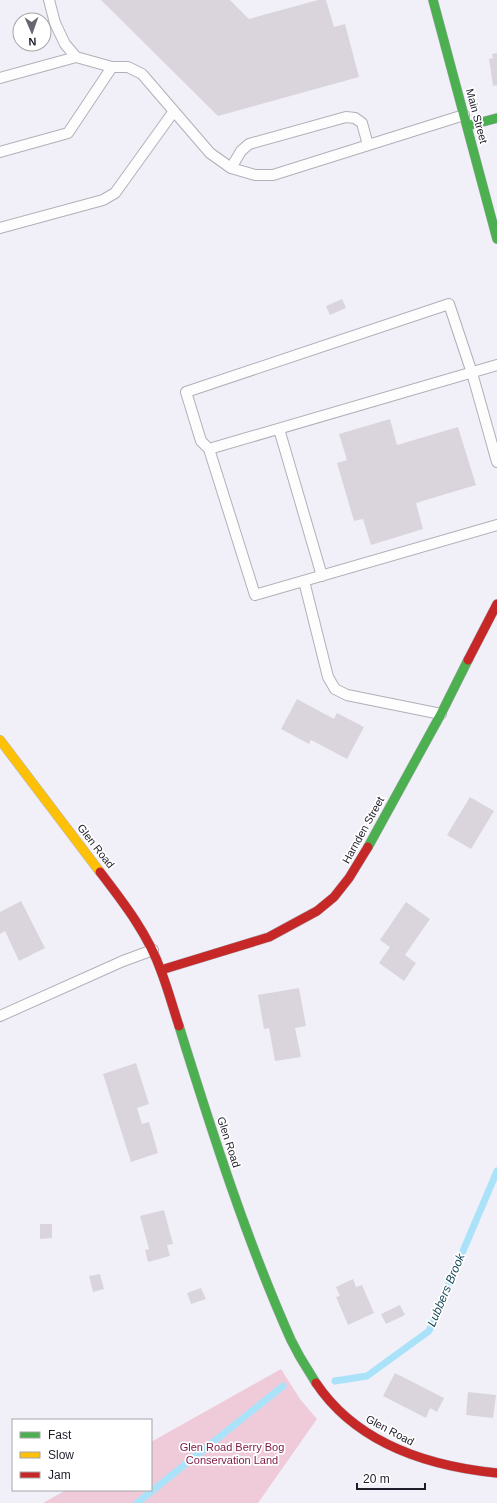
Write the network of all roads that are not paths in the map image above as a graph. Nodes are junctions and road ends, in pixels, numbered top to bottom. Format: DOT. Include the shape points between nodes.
graph roads {
  1 [pos="49,0"];
  2 [pos="433,0"];
  3 [pos="76,57"];
  4 [pos="112,67"];
  5 [pos="0,78"];
  6 [pos="174,112"];
  7 [pos="464,115"];
  8 [pos="497,118"];
  9 [pos="467,126"];
  10 [pos="368,145"];
  11 [pos="0,152"];
  12 [pos="231,168"];
  13 [pos="497,193"];
  14 [pos="485,196"];
  15 [pos="0,228"];
  16 [pos="497,239"];
  17 [pos="497,365"];
  18 [pos="472,373"];
  19 [pos="279,429"];
  20 [pos="209,449"];
  21 [pos="497,462"];
  22 [pos="497,524"];
  23 [pos="322,576"];
  24 [pos="304,581"];
  25 [pos="497,604"];
  26 [pos="441,714"];
  27 [pos="0,740"];
  28 [pos="153,950"];
  29 [pos="161,970"];
  30 [pos="0,1016"];
  31 [pos="497,1473"];
  1 -- 3 [label="lane" via="55,23 65,44"];
  2 -- 7 [label="street, Main Street"];
  3 -- 4 [label="lane"];
  3 -- 5 [label="lane"];
  4 -- 6 [label="lane" via="128,67 142,74"];
  4 -- 11 [label="lane" via="68,133"];
  6 -- 12 [label="lane" via="210,153"];
  6 -- 15 [label="lane" via="115,193 103,200"];
  7 -- 9 [label="street, Main Street"];
  7 -- 10 [label="lane"];
  8 -- 9 [label="street"];
  9 -- 14 [label="street, Main Street"];
  10 -- 12 [label="lane" via="273,174 255,175"];
  10 -- 12 [label="lane" via="362,123 355,118 346,117 249,144 241,151"];
  13 -- 14 [label="lane"];
  14 -- 16 [label="street, Main Street"];
  17 -- 18 [label="lane"];
  18 -- 19 [label="lane"];
  18 -- 20 [label="lane" via="449,304 186,392 201,441"];
  18 -- 21 [label="lane"];
  19 -- 20 [label="lane"];
  19 -- 23 [label="lane"];
  20 -- 24 [label="lane" via="255,595"];
  22 -- 23 [label="lane"];
  23 -- 24 [label="lane"];
  24 -- 26 [label="lane" via="328,677 335,689 347,695"];
  25 -- 26 [label="street, Harnden Street"];
  26 -- 29 [label="street, Harnden Street" via="378,829 349,878 334,897 317,911 269,937"];
  27 -- 28 [label="street, Glen Road" via="120,897"];
  28 -- 29 [label="street, Glen Road"];
  28 -- 30 [label="lane"];
  29 -- 31 [label="street, Glen Road" via="221,1160 247,1230 289,1336 317,1385 349,1421 391,1447 441,1465"];
}
